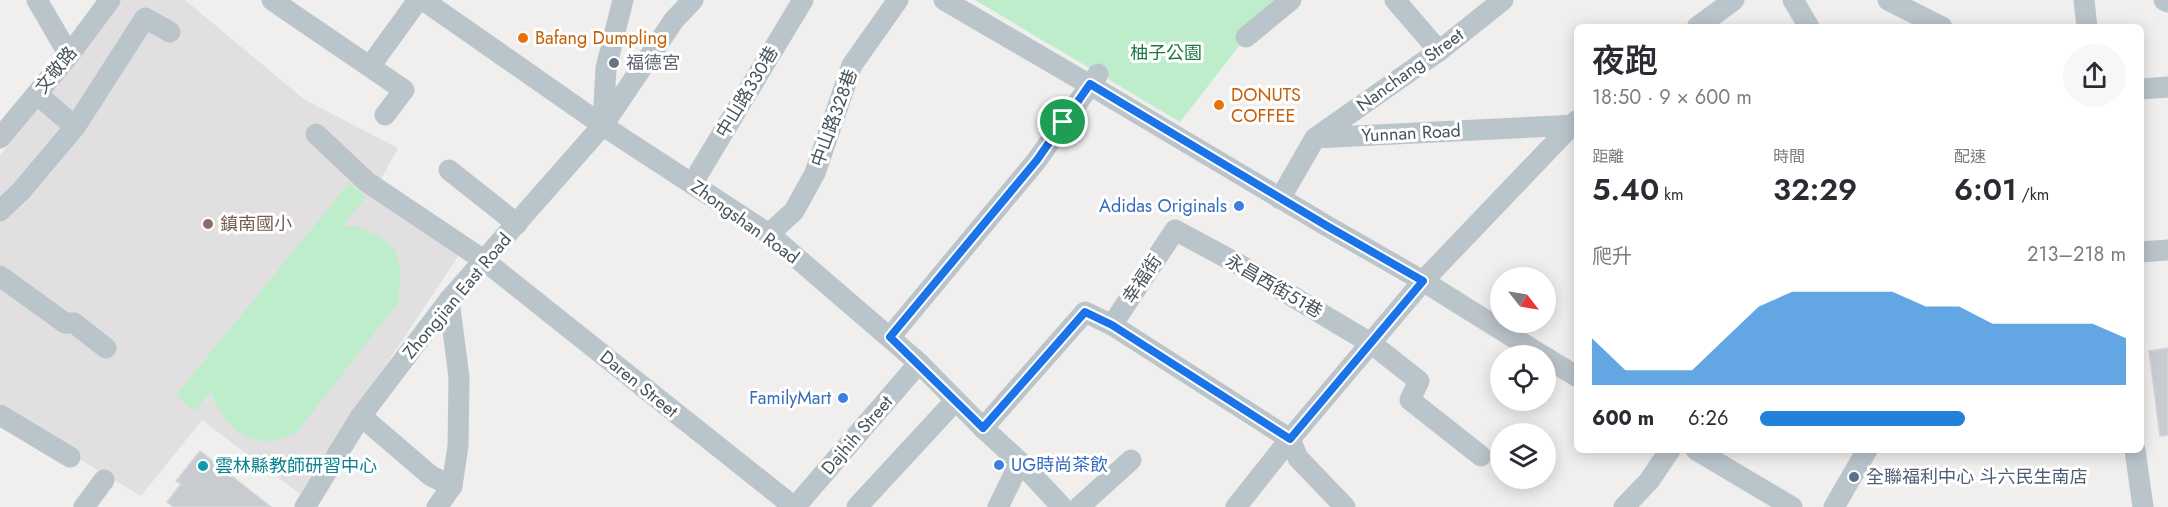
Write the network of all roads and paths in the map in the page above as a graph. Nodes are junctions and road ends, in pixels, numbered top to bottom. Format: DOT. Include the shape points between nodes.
graph roads {
  1 [pos="37,0"];
  2 [pos="110,0"];
  3 [pos="272,0"];
  4 [pos="418,0"];
  5 [pos="423,0"];
  6 [pos="623,0"];
  7 [pos="693,0"];
  8 [pos="803,0"];
  9 [pos="898,0"];
  10 [pos="944,0"];
  11 [pos="1291,0"];
  12 [pos="1395,0"];
  13 [pos="1503,0"];
  14 [pos="1734,0"];
  15 [pos="1793,0"];
  16 [pos="1888,0"];
  17 [pos="2084,0"];
  18 [pos="1701,24"];
  19 [pos="1807,24"];
  20 [pos="1936,24"];
  21 [pos="2087,24"];
  22 [pos="170,32"];
  23 [pos="1246,37"];
  24 [pos="1439,51"];
  25 [pos="69,55"];
  26 [pos="371,65"];
  27 [pos="1094,79"];
  28 [pos="2168,87"];
  29 [pos="2144,89"];
  30 [pos="37,94"];
  31 [pos="385,115"];
  32 [pos="1574,123"];
  33 [pos="1574,124"];
  34 [pos="603,125"];
  35 [pos="75,127"];
  36 [pos="316,134"];
  37 [pos="0,138"];
  38 [pos="1315,138"];
  39 [pos="449,170"];
  40 [pos="692,184"];
  41 [pos="1280,199"];
  42 [pos="0,211"];
  43 [pos="517,224"];
  44 [pos="1175,230"];
  45 [pos="769,234"];
  46 [pos="2168,250"];
  47 [pos="2144,252"];
  48 [pos="485,261"];
  49 [pos="0,276"];
  50 [pos="1423,281"];
  51 [pos="448,300"];
  52 [pos="1112,325"];
  53 [pos="890,337"];
  54 [pos="1372,344"];
  55 [pos="1526,345"];
  56 [pos="106,348"];
  57 [pos="919,363"];
  58 [pos="1556,364"];
  59 [pos="1574,375"];
  60 [pos="956,401"];
  61 [pos="0,415"];
  62 [pos="361,416"];
  63 [pos="983,428"];
  64 [pos="1290,439"];
  65 [pos="1668,453"];
  66 [pos="1701,453"];
  67 [pos="1865,453"];
  68 [pos="2135,453"];
  69 [pos="1481,456"];
  70 [pos="70,457"];
  71 [pos="1131,460"];
  72 [pos="1020,462"];
  73 [pos="104,480"];
  74 [pos="452,486"];
  75 [pos="1778,504"];
  76 [pos="84,507"];
  77 [pos="304,507"];
  78 [pos="437,507"];
  79 [pos="794,507"];
  80 [pos="857,507"];
  81 [pos="998,507"];
  82 [pos="1062,507"];
  83 [pos="1079,507"];
  84 [pos="1236,507"];
  85 [pos="1345,507"];
  86 [pos="1624,507"];
  87 [pos="1834,507"];
  88 [pos="2142,507"];
  1 -- 25 [label="street"];
  2 -- 25 [label="street, 文敬路"];
  3 -- 26 [label="street"];
  4 -- 26 [label="street"];
  5 -- 34 [label="street, Zhongshan Road"];
  6 -- 34 [label="street" via="606,68"];
  7 -- 34 [label="street, Zhongjian East Road" via="674,20"];
  8 -- 40 [label="street, 中山路330巷"];
  9 -- 45 [label="street, 中山路328巷" via="852,65 815,173 794,211"];
  10 -- 27 [label="street"];
  11 -- 23 [label="street"];
  12 -- 24 [label="street"];
  13 -- 24 [label="street, Nanchang Street"];
  14 -- 18 [label="street"];
  15 -- 19 [label="street"];
  16 -- 20 [label="street"];
  17 -- 21 [label="street"];
  22 -- 35 [label="street" via="145,18"];
  24 -- 38 [label="street, Nanchang Street"];
  25 -- 30 [label="street, 文敬路"];
  26 -- 31 [label="street" via="404,90"];
  27 -- 41 [label="street"];
  27 -- 53 [label="street" via="1037,160"];
  28 -- 29 [label="street"];
  30 -- 35 [label="street"];
  30 -- 37 [label="street, 文敬路"];
  32 -- 38 [label="street, Yunnan Road"];
  33 -- 50 [label="street"];
  34 -- 40 [label="street, Zhongshan Road"];
  34 -- 43 [label="street, Zhongjian East Road"];
  35 -- 42 [label="street"];
  36 -- 48 [label="street, Daren Street" via="367,182"];
  38 -- 41 [label="street"];
  39 -- 43 [label="street"];
  40 -- 45 [label="street, Zhongshan Road"];
  41 -- 50 [label="street"];
  43 -- 48 [label="street, Zhongjian East Road"];
  44 -- 52 [label="street, 幸福街"];
  44 -- 54 [label="street, 永昌西街51巷"];
  45 -- 53 [label="street, Zhongshan Road"];
  46 -- 47 [label="street"];
  48 -- 51 [label="street, Zhongjian East Road"];
  48 -- 79 [label="street, Daren Street"];
  49 -- 56 [label="street"];
  50 -- 54 [label="street"];
  50 -- 55 [label="street"];
  51 -- 62 [label="street, Zhongjian East Road"];
  51 -- 74 [label="street" via="459,377 458,446"];
  52 -- 63 [label="street" via="1085,312"];
  52 -- 64 [label="street"];
  53 -- 57 [label="street, Zhongshan Road"];
  54 -- 64 [label="street"];
  54 -- 69 [label="street, 永昌西街51巷" via="1419,381 1410,400"];
  57 -- 60 [label="street, Zhongshan Road"];
  57 -- 79 [label="street, Dajhih Street"];
  58 -- 59 [label="street"];
  60 -- 63 [label="street, Zhongshan Road"];
  60 -- 80 [label="street"];
  61 -- 70 [label="street"];
  62 -- 74 [label="street" via="431,476"];
  62 -- 77 [label="street, Zhongjian East Road"];
  63 -- 72 [label="street, Zhongshan Road"];
  64 -- 84 [label="street"];
  64 -- 85 [label="street" via="1298,458"];
  65 -- 86 [label="street"];
  66 -- 75 [label="street"];
  67 -- 87 [label="street"];
  68 -- 88 [label="street"];
  71 -- 83 [label="street"];
  72 -- 81 [label="street"];
  72 -- 82 [label="street, Zhongshan Road"];
  73 -- 76 [label="street"];
  74 -- 78 [label="street"];
}
